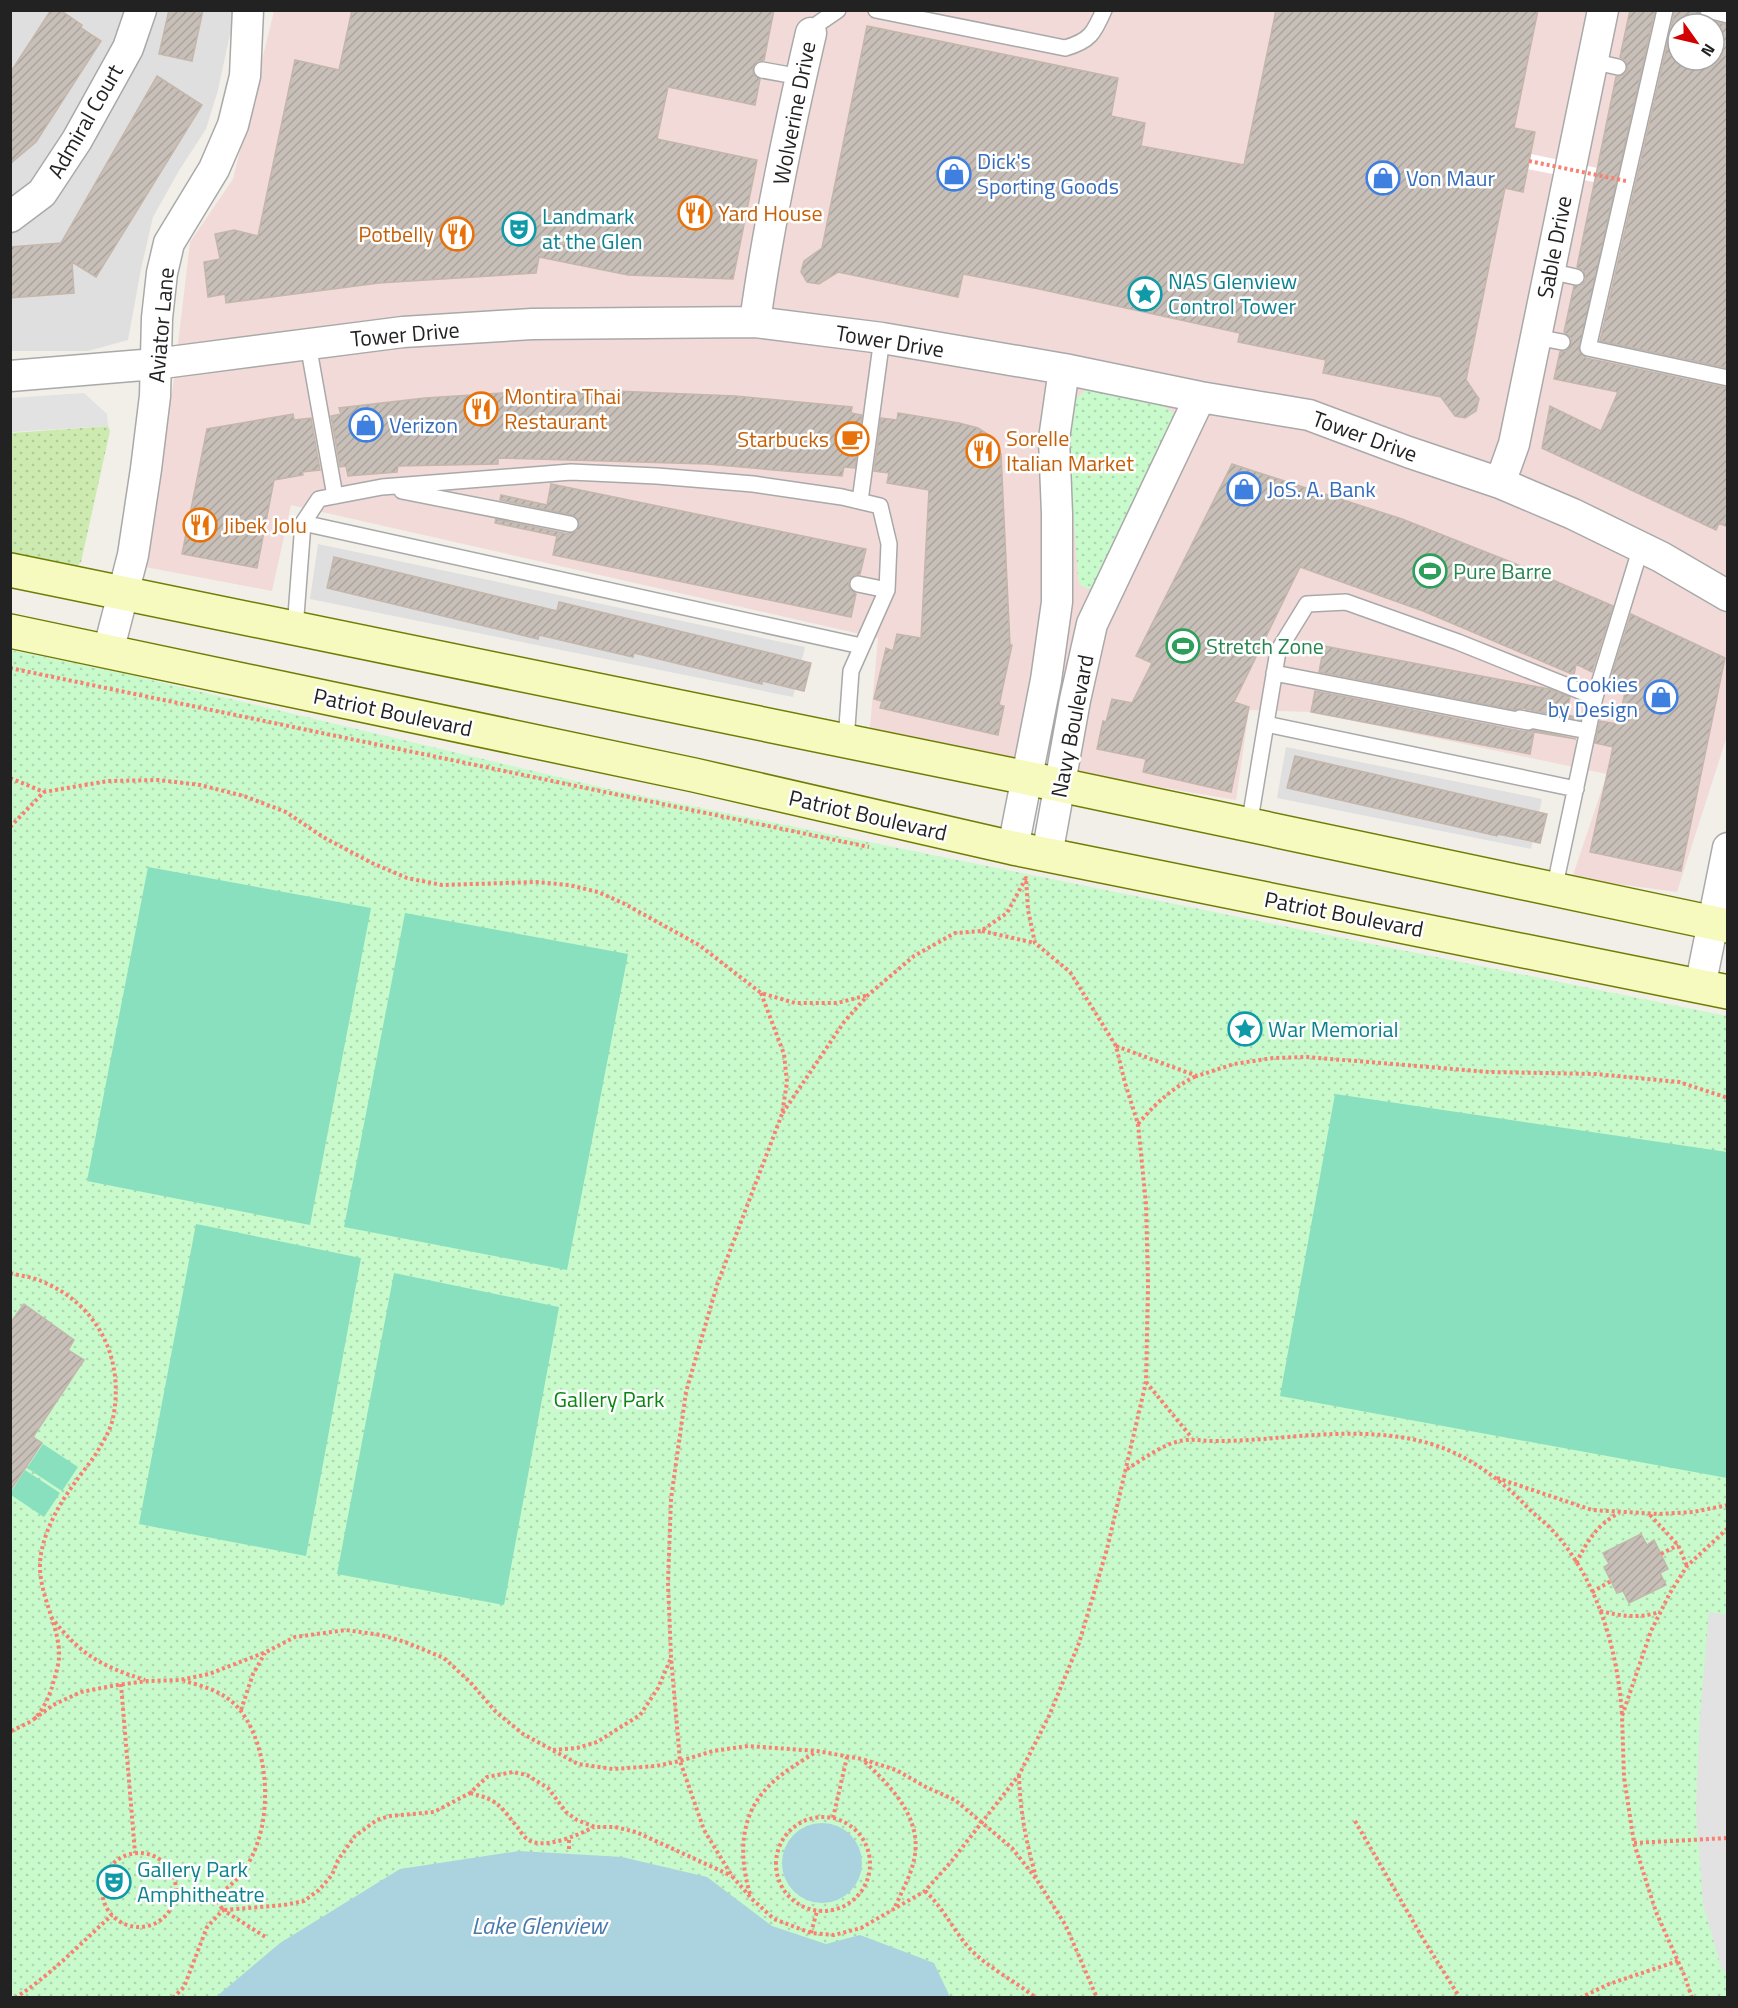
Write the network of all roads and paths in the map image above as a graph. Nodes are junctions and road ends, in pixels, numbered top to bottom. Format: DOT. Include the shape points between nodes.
graph roads {
  1 [pos="141,10"];
  2 [pos="248,10"];
  3 [pos="838,10"];
  4 [pos="876,10"];
  5 [pos="1104,10"];
  6 [pos="1603,10"];
  7 [pos="1665,10"];
  8 [pos="1708,10"];
  9 [pos="1728,15"];
  10 [pos="813,22"];
  11 [pos="762,70"];
  12 [pos="801,77"];
  13 [pos="1529,161"];
  14 [pos="1626,181"];
  15 [pos="10,217"];
  16 [pos="755,322"];
  17 [pos="882,338"];
  18 [pos="308,344"];
  19 [pos="155,364"];
  20 [pos="1064,369"];
  21 [pos="10,376"];
  22 [pos="1728,378"];
  23 [pos="1200,397"];
  24 [pos="1500,483"];
  25 [pos="382,487"];
  26 [pos="335,496"];
  27 [pos="860,501"];
  28 [pos="303,523"];
  29 [pos="570,524"];
  30 [pos="1641,547"];
  31 [pos="10,570"];
  32 [pos="858,584"];
  33 [pos="886,590"];
  34 [pos="123,594"];
  35 [pos="1728,596"];
  36 [pos="1058,597"];
  37 [pos="1104,598"];
  38 [pos="295,629"];
  39 [pos="10,631"];
  40 [pos="861,646"];
  41 [pos="108,652"];
  42 [pos="1274,673"];
  43 [pos="1338,681"];
  44 [pos="1594,697"];
  45 [pos="1528,722"];
  46 [pos="1266,724"];
  47 [pos="1588,731"];
  48 [pos="846,741"];
  49 [pos="10,778"];
  50 [pos="1027,778"];
  51 [pos="1059,786"];
  52 [pos="1576,789"];
  53 [pos="44,792"];
  54 [pos="1249,826"];
  55 [pos="10,827"];
  56 [pos="1013,848"];
  57 [pos="1728,848"];
  58 [pos="1047,855"];
  59 [pos="1554,890"];
  60 [pos="1721,925"];
  61 [pos="981,931"];
  62 [pos="1035,943"];
  63 [pos="1714,989"];
  64 [pos="761,993"];
  65 [pos="868,995"];
  66 [pos="1116,1046"];
  67 [pos="1197,1076"];
  68 [pos="1728,1098"];
  69 [pos="782,1114"];
  70 [pos="1138,1124"];
  71 [pos="10,1273"];
  72 [pos="1146,1382"];
  73 [pos="1192,1438"];
  74 [pos="1126,1470"];
  75 [pos="1495,1477"];
  76 [pos="1728,1505"];
  77 [pos="1619,1513"];
  78 [pos="1649,1514"];
  79 [pos="1728,1528"];
  80 [pos="1678,1545"];
  81 [pos="1661,1554"];
  82 [pos="1576,1563"];
  83 [pos="1688,1566"];
  84 [pos="1611,1581"];
  85 [pos="1592,1592"];
  86 [pos="1600,1611"];
  87 [pos="1660,1612"];
  88 [pos="49,1614"];
  89 [pos="266,1652"];
  90 [pos="671,1657"];
  91 [pos="180,1680"];
  92 [pos="148,1681"];
  93 [pos="121,1684"];
  94 [pos="241,1710"];
  95 [pos="1622,1716"];
  96 [pos="34,1719"];
  97 [pos="10,1732"];
  98 [pos="553,1750"];
  99 [pos="817,1751"];
  100 [pos="847,1757"];
  101 [pos="862,1760"];
  102 [pos="680,1761"];
  103 [pos="1019,1775"];
  104 [pos="470,1793"];
  105 [pos="833,1818"];
  106 [pos="1355,1821"];
  107 [pos="983,1823"];
  108 [pos="595,1827"];
  109 [pos="1728,1838"];
  110 [pos="569,1840"];
  111 [pos="1634,1842"];
  112 [pos="570,1851"];
  113 [pos="135,1853"];
  114 [pos="732,1876"];
  115 [pos="1036,1880"];
  116 [pos="925,1891"];
  117 [pos="214,1896"];
  118 [pos="752,1899"];
  119 [pos="175,1901"];
  120 [pos="895,1908"];
  121 [pos="223,1910"];
  122 [pos="817,1911"];
  123 [pos="112,1914"];
  124 [pos="811,1933"];
  125 [pos="267,1938"];
  126 [pos="1678,1961"];
  127 [pos="15,1998"];
  128 [pos="173,1998"];
  129 [pos="1036,1998"];
  130 [pos="1097,1998"];
  131 [pos="1460,1998"];
  132 [pos="1581,1998"];
  133 [pos="1692,1998"];
  1 -- 15 [label="street, Admiral Court" via="128,48 78,140 42,193"];
  2 -- 19 [label="street, Aviator Lane" via="245,76 233,125 214,169 169,243 162,273"];
  3 -- 10 [label="lane" via="819,23"];
  4 -- 5 [label="lane" via="1065,48 1083,44"];
  6 -- 24 [label="street, Sable Drive" via="1605,64 1549,340"];
  7 -- 14 [label="lane"];
  8 -- 9 [label="lane"];
  10 -- 12 [label="street, Wolverine Drive"];
  11 -- 12 [label="lane"];
  12 -- 16 [label="street, Wolverine Drive"];
  13 -- 14 [label="path, bridge"];
  14 -- 22 [label="lane" via="1588,348"];
  16 -- 17 [label="street, Tower Drive"];
  16 -- 18 [label="street, Tower Drive" via="532,324 403,332"];
  17 -- 20 [label="street, Tower Drive"];
  17 -- 27 [label="lane"];
  18 -- 19 [label="street, Tower Drive"];
  18 -- 26 [label="lane"];
  19 -- 21 [label="street, Tower Drive"];
  19 -- 34 [label="street, Aviator Lane" via="146,469"];
  20 -- 23 [label="street, Tower Drive"];
  20 -- 36 [label="street, Navy Boulevard" via="1054,438"];
  23 -- 24 [label="street, Tower Drive" via="1309,415"];
  23 -- 37 [label="street, Navy Boulevard"];
  24 -- 30 [label="street, Tower Drive"];
  25 -- 26 [label="lane"];
  25 -- 27 [label="lane" via="571,472 753,484"];
  25 -- 29 [label="lane"];
  26 -- 28 [label="lane" via="320,499"];
  27 -- 33 [label="lane" via="880,506 889,544"];
  28 -- 38 [label="lane"];
  28 -- 40 [label="lane"];
  30 -- 35 [label="street, Tower Drive"];
  30 -- 44 [label="lane"];
  31 -- 34 [label="main road"];
  32 -- 33 [label="lane"];
  33 -- 40 [label="lane"];
  34 -- 38 [label="main road"];
  34 -- 41 [label="street, Aviator Lane"];
  36 -- 37 [label="street"];
  36 -- 50 [label="street, Navy Boulevard"];
  37 -- 51 [label="street, Navy Boulevard" via="1092,624"];
  38 -- 48 [label="main road"];
  39 -- 41 [label="main road, Patriot Boulevard"];
  40 -- 48 [label="lane" via="851,671"];
  41 -- 56 [label="main road, Patriot Boulevard" via="694,775"];
  42 -- 44 [label="lane" via="1278,651 1307,604 1346,602"];
  42 -- 45 [label="lane"];
  42 -- 46 [label="lane"];
  43 -- 47 [label="lane"];
  44 -- 47 [label="lane"];
  46 -- 52 [label="lane"];
  46 -- 54 [label="lane"];
  47 -- 52 [label="lane"];
  48 -- 50 [label="main road"];
  49 -- 53 [label="path"];
  50 -- 51 [label="main road"];
  50 -- 56 [label="street, Navy Boulevard"];
  51 -- 54 [label="main road"];
  51 -- 58 [label="street, Navy Boulevard"];
  52 -- 59 [label="lane"];
  53 -- 55 [label="path"];
  53 -- 64 [label="path" via="108,781 159,780 200,785 286,812 324,837 407,878 442,885 536,882 598,892 699,945"];
  54 -- 59 [label="main road"];
  56 -- 58 [label="main road, Patriot Boulevard"];
  57 -- 60 [label="street"];
  58 -- 63 [label="main road, Patriot Boulevard"];
  59 -- 60 [label="main road"];
  60 -- 63 [label="street"];
  61 -- 62 [label="path"];
  61 -- 62 [label="path" via="1007,913 1026,878"];
  61 -- 65 [label="path" via="955,933 914,956"];
  62 -- 66 [label="path" via="1070,972"];
  64 -- 65 [label="path" via="795,1003 837,1003"];
  64 -- 69 [label="path" via="784,1054 787,1082"];
  65 -- 69 [label="path" via="844,1023"];
  66 -- 67 [label="path"];
  66 -- 70 [label="path"];
  67 -- 68 [label="path" via="1234,1064 1307,1057 1679,1082"];
  67 -- 70 [label="path" via="1159,1099"];
  69 -- 90 [label="path" via="717,1285 686,1392 671,1498"];
  70 -- 72 [label="path" via="1146,1216"];
  71 -- 88 [label="path" via="41,1281 63,1292 83,1309 100,1327 114,1371 113,1419 99,1450 48,1528 41,1551 40,1576"];
  72 -- 73 [label="path"];
  72 -- 74 [label="path"];
  73 -- 74 [label="path" via="1170,1444"];
  73 -- 75 [label="path" via="1211,1441 1351,1434 1389,1436 1427,1443 1460,1455"];
  74 -- 103 [label="path" via="1079,1643"];
  75 -- 77 [label="path" via="1592,1510"];
  75 -- 82 [label="path" via="1553,1532"];
  76 -- 78 [label="path"];
  77 -- 78 [label="path"];
  77 -- 82 [label="path" via="1604,1521"];
  78 -- 80 [label="path"];
  79 -- 83 [label="path"];
  80 -- 81 [label="path"];
  80 -- 83 [label="path"];
  82 -- 85 [label="path"];
  83 -- 87 [label="path"];
  84 -- 85 [label="path"];
  85 -- 86 [label="path"];
  86 -- 87 [label="path" via="1628,1617"];
  86 -- 95 [label="path" via="1620,1681"];
  87 -- 95 [label="path"];
  88 -- 92 [label="path" via="69,1640 89,1657"];
  88 -- 96 [label="path" via="60,1654 50,1694"];
  89 -- 91 [label="path" via="209,1674"];
  89 -- 94 [label="path" via="253,1674"];
  89 -- 98 [label="path" via="295,1636 346,1630 405,1642 444,1658 496,1712 523,1734"];
  90 -- 98 [label="path" via="658,1688 640,1714 597,1742"];
  90 -- 102 [label="path"];
  91 -- 92 [label="path"];
  91 -- 94 [label="path" via="206,1687"];
  92 -- 93 [label="path"];
  93 -- 96 [label="path" via="81,1692"];
  93 -- 113 [label="path"];
  94 -- 117 [label="path" via="262,1763 263,1817 257,1846 245,1870"];
  95 -- 111 [label="path" via="1624,1777"];
  96 -- 97 [label="path"];
  98 -- 102 [label="path" via="578,1764 613,1769"];
  99 -- 100 [label="path"];
  99 -- 102 [label="path" via="748,1746"];
  99 -- 118 [label="path" via="768,1786 750,1811 743,1840 744,1873"];
  100 -- 101 [label="path"];
  100 -- 105 [label="path"];
  101 -- 107 [label="path" via="896,1770 955,1800"];
  101 -- 120 [label="path" via="886,1781 906,1808 915,1834 913,1863"];
  102 -- 114 [label="path" via="704,1830"];
  103 -- 107 [label="path"];
  103 -- 115 [label="path" via="1024,1837"];
  104 -- 108 [label="path" via="487,1778 513,1772 527,1775 548,1788 566,1812"];
  104 -- 110 [label="path" via="490,1798 504,1809 528,1840"];
  104 -- 121 [label="path" via="434,1812 377,1820 355,1836 332,1875 304,1901"];
  105 -- 122 [label="path" via="852,1826 864,1838 871,1868 867,1883 853,1901 832,1911"];
  105 -- 122 [label="path" via="806,1819 791,1828 776,1857 776,1872 790,1899"];
  106 -- 131 [label="path"];
  107 -- 115 [label="path" via="1012,1848"];
  107 -- 116 [label="path"];
  108 -- 110 [label="path"];
  108 -- 114 [label="path" via="636,1832"];
  109 -- 111 [label="path"];
  110 -- 112 [label="path"];
  111 -- 126 [label="path" via="1656,1912"];
  113 -- 119 [label="path" via="162,1862 175,1881"];
  113 -- 123 [label="path" via="119,1859 104,1876 102,1898"];
  114 -- 118 [label="path"];
  115 -- 130 [label="path" via="1066,1926"];
  116 -- 120 [label="path"];
  116 -- 129 [label="path" via="973,1951"];
  117 -- 119 [label="path" via="197,1902"];
  117 -- 121 [label="path"];
  118 -- 124 [label="path" via="774,1919"];
  119 -- 123 [label="path" via="165,1916 146,1926 130,1925"];
  120 -- 124 [label="path" via="861,1928 834,1935"];
  121 -- 125 [label="path"];
  121 -- 128 [label="path" via="207,1926 184,1987"];
  122 -- 124 [label="path"];
  123 -- 127 [label="path"];
  126 -- 132 [label="path" via="1609,1984"];
  126 -- 133 [label="path"];
}
